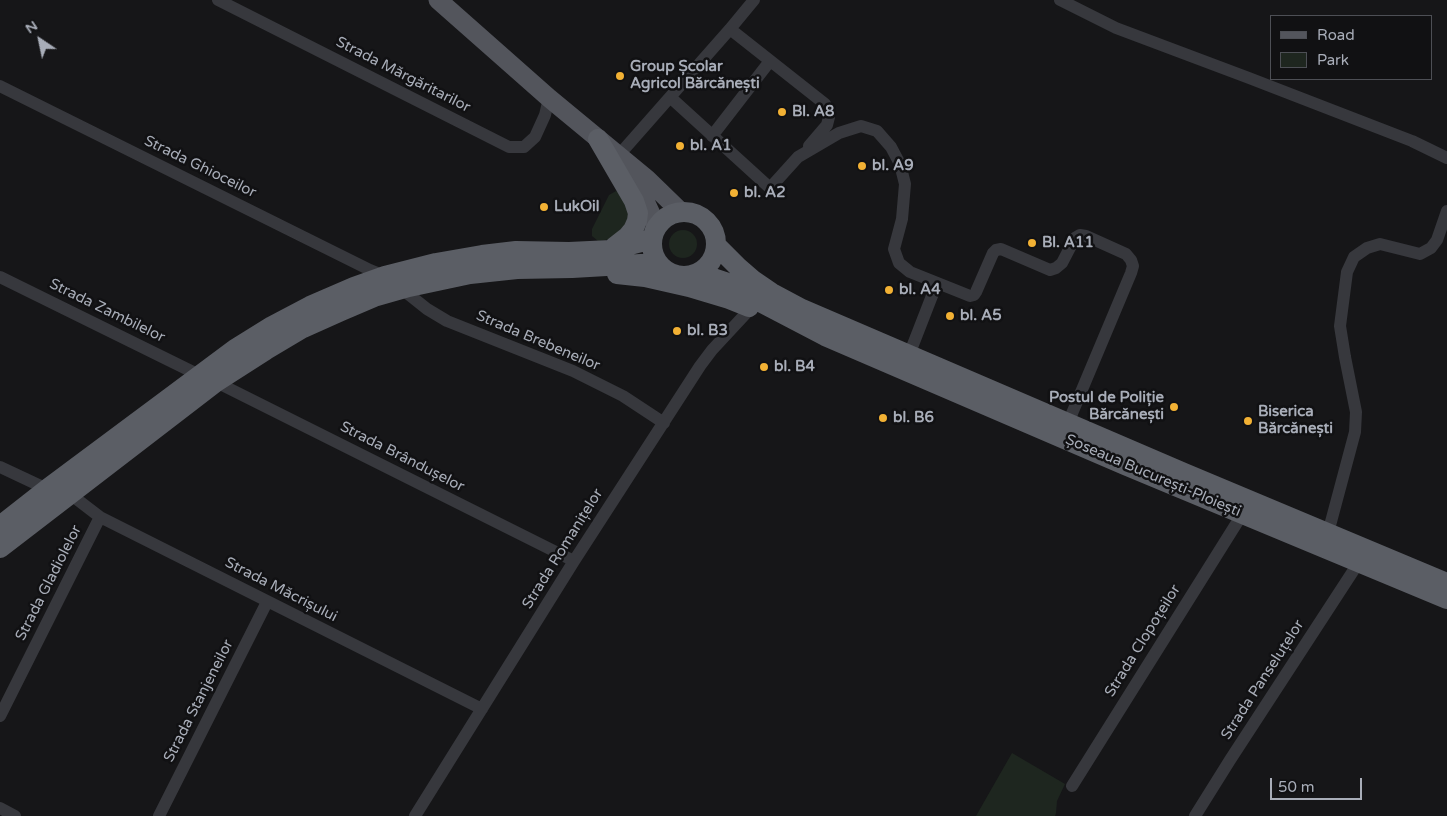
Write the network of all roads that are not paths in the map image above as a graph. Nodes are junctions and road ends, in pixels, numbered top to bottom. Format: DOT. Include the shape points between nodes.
graph roads {
  1 [pos="218,0"];
  2 [pos="754,0"];
  3 [pos="1060,0"];
  4 [pos="440,1"];
  5 [pos="730,29"];
  6 [pos="770,62"];
  7 [pos="0,86"];
  8 [pos="670,97"];
  9 [pos="549,98"];
  10 [pos="712,136"];
  11 [pos="598,139"];
  12 [pos="619,155"];
  13 [pos="798,157"];
  14 [pos="1447,158"];
  15 [pos="1447,211"];
  16 [pos="681,212"];
  17 [pos="654,233"];
  18 [pos="716,244"];
  19 [pos="611,250"];
  20 [pos="658,263"];
  21 [pos="554,268"];
  22 [pos="698,273"];
  23 [pos="385,276"];
  24 [pos="0,277"];
  25 [pos="937,283"];
  26 [pos="402,289"];
  27 [pos="751,308"];
  28 [pos="825,336"];
  29 [pos="909,354"];
  30 [pos="207,379"];
  31 [pos="664,422"];
  32 [pos="1068,423"];
  33 [pos="0,467"];
  34 [pos="47,489"];
  35 [pos="70,494"];
  36 [pos="1243,513"];
  37 [pos="100,517"];
  38 [pos="0,526"];
  39 [pos="1328,533"];
  40 [pos="0,548"];
  41 [pos="574,561"];
  42 [pos="1359,562"];
  43 [pos="1447,583"];
  44 [pos="1447,599"];
  45 [pos="267,602"];
  46 [pos="482,709"];
  47 [pos="0,716"];
  48 [pos="1072,786"];
  49 [pos="0,808"];
  50 [pos="15,816"];
  51 [pos="159,816"];
  52 [pos="416,816"];
  53 [pos="1195,816"];
  1 -- 9 [label="street, Strada Mărgăritarilor" via="509,147 524,147 535,137"];
  2 -- 5 [label="street"];
  3 -- 14 [label="street" via="1116,28 1412,141"];
  4 -- 9 [label="main road"];
  5 -- 6 [label="street"];
  5 -- 8 [label="street"];
  6 -- 10 [label="street"];
  6 -- 13 [label="street" via="825,104 828,110 827,125"];
  7 -- 23 [label="street, Strada Ghioceilor"];
  8 -- 10 [label="street"];
  8 -- 12 [label="street"];
  9 -- 11 [label="main road"];
  10 -- 13 [label="street" via="770,188"];
  11 -- 12 [label="main road"];
  11 -- 17 [label="main road" via="645,201"];
  11 -- 19 [label="highway" via="638,213 633,230"];
  12 -- 16 [label="main road"];
  13 -- 25 [label="street" via="840,133 861,126 877,131 900,164 905,184 902,219 894,249 899,263 910,272"];
  15 -- 39 [label="street" via="1431,248 1420,254 1380,244 1354,256 1347,272 1340,326 1356,412 1354,432"];
  16 -- 17 [label="highway" via="663,219"];
  16 -- 18 [label="highway" via="702,217 710,224"];
  17 -- 19 [label="highway"];
  17 -- 20 [label="highway" via="652,247"];
  18 -- 22 [label="highway" via="711,261"];
  18 -- 29 [label="highway, Șoseaua București-Ploiești" via="738,267 772,293 832,323"];
  19 -- 23 [label="highway" via="482,254"];
  20 -- 21 [label="highway"];
  20 -- 22 [label="highway" via="676,275"];
  21 -- 26 [label="highway" via="470,274"];
  21 -- 27 [label="highway" via="645,277 689,287"];
  22 -- 28 [label="highway, Șoseaua București-Ploiești" via="725,282"];
  23 -- 30 [label="highway" via="310,306 272,326 234,349"];
  24 -- 30 [label="street, Strada Zambilelor"];
  25 -- 29 [label="street"];
  25 -- 32 [label="street" via="974,295 996,250 1050,270 1056,268 1080,235 1126,254 1133,266 1131,274"];
  26 -- 30 [label="highway" via="374,297 303,328"];
  26 -- 31 [label="street, Strada Brebeneilor" via="447,321 573,371 623,396"];
  27 -- 28 [label="highway"];
  27 -- 31 [label="street, Strada Romanițelor" via="712,350"];
  28 -- 36 [label="highway, Șoseaua București-Ploiești"];
  29 -- 32 [label="highway, Șoseaua București-Ploiești"];
  30 -- 34 [label="highway"];
  30 -- 35 [label="highway"];
  30 -- 41 [label="street, Strada Brândușelor"];
  31 -- 41 [label="street, Strada Romanițelor"];
  32 -- 39 [label="highway, Șoseaua București-Ploiești"];
  33 -- 34 [label="street"];
  34 -- 38 [label="highway"];
  35 -- 37 [label="street, Strada Măcrișului"];
  35 -- 40 [label="highway"];
  36 -- 42 [label="highway, Șoseaua București-Ploiești"];
  36 -- 48 [label="street, Strada Clopoțeilor"];
  37 -- 45 [label="street, Strada Măcrișului"];
  37 -- 47 [label="street, Strada Gladiolelor"];
  39 -- 43 [label="highway, Șoseaua București-Ploiești"];
  41 -- 46 [label="street, Strada Romanițelor"];
  42 -- 44 [label="highway, Șoseaua București-Ploiești"];
  42 -- 53 [label="street, Strada Panseluțelor"];
  45 -- 46 [label="street, Strada Măcrișului"];
  45 -- 51 [label="street, Strada Stanjeneilor"];
  46 -- 52 [label="street, Strada Romanițelor"];
  49 -- 50 [label="street"];
}
